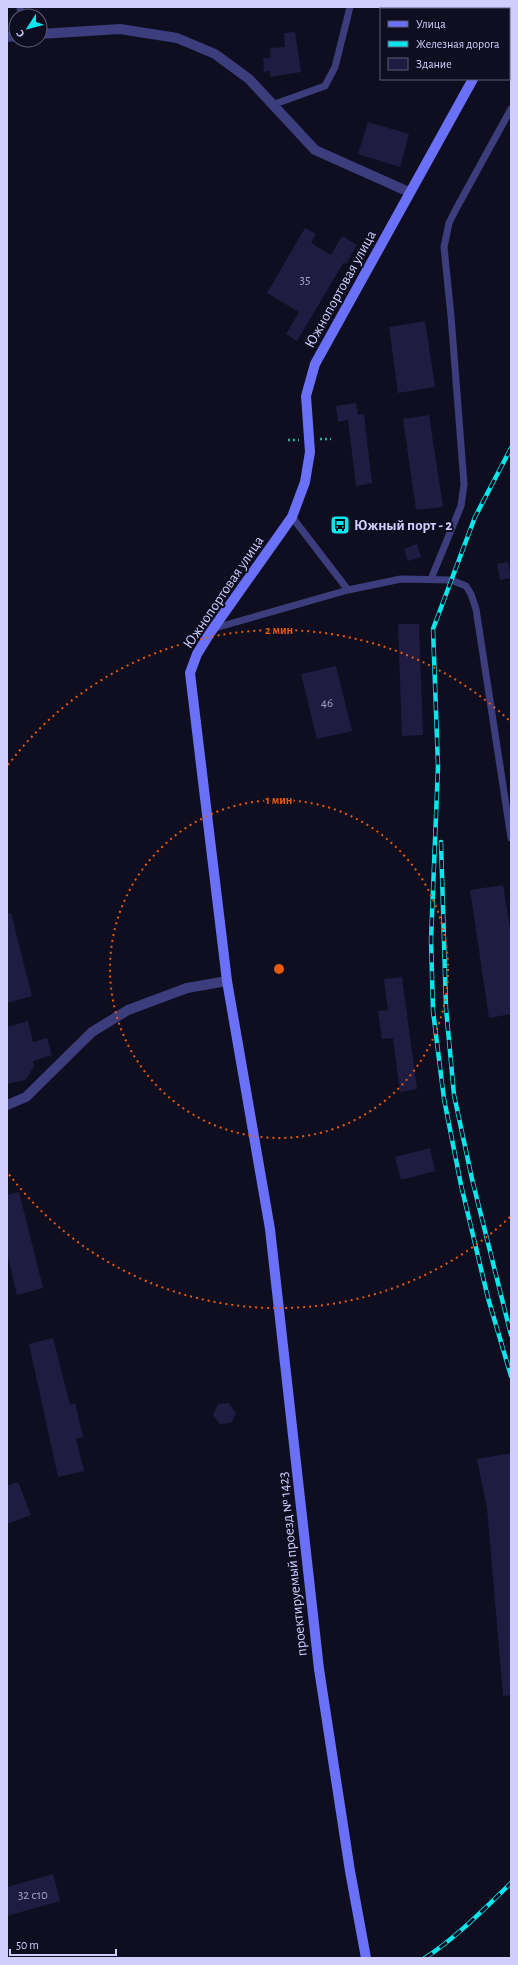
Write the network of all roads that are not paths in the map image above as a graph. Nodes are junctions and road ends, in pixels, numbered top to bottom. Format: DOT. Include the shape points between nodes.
graph roads {
  1 [pos="350,7"];
  2 [pos="48,34"];
  3 [pos="472,80"];
  4 [pos="272,105"];
  5 [pos="511,109"];
  6 [pos="409,192"];
  7 [pos="292,517"];
  8 [pos="431,580"];
  9 [pos="348,590"];
  10 [pos="215,628"];
  11 [pos="511,838"];
  12 [pos="227,981"];
  13 [pos="7,1105"];
  14 [pos="260,1164"];
  15 [pos="366,1958"];
  1 -- 4 [label="lane" via="335,67 325,86"];
  2 -- 4 [label="street" via="120,29 177,38 215,54 249,79"];
  3 -- 6 [label="main road, Южнопортовая улица"];
  4 -- 6 [label="street" via="314,150"];
  5 -- 8 [label="lane" via="456,208 446,235 444,259 464,484 461,506"];
  6 -- 7 [label="main road, Южнопортовая улица" via="315,364 306,396 310,452 305,482"];
  7 -- 9 [label="lane"];
  7 -- 10 [label="main road, Южнопортовая улица"];
  8 -- 9 [label="lane" via="401,579"];
  8 -- 11 [label="lane" via="459,582 466,586 471,594 477,617"];
  9 -- 10 [label="lane"];
  10 -- 12 [label="main road, Южнопортовая улица" via="197,654 190,673"];
  12 -- 13 [label="street" via="187,988 128,1010 92,1032 26,1097"];
  12 -- 14 [label="main road, Южнопортовая улица"];
  14 -- 15 [label="main road, проектируемый проезд № 1423" via="271,1237 319,1669"];
}
